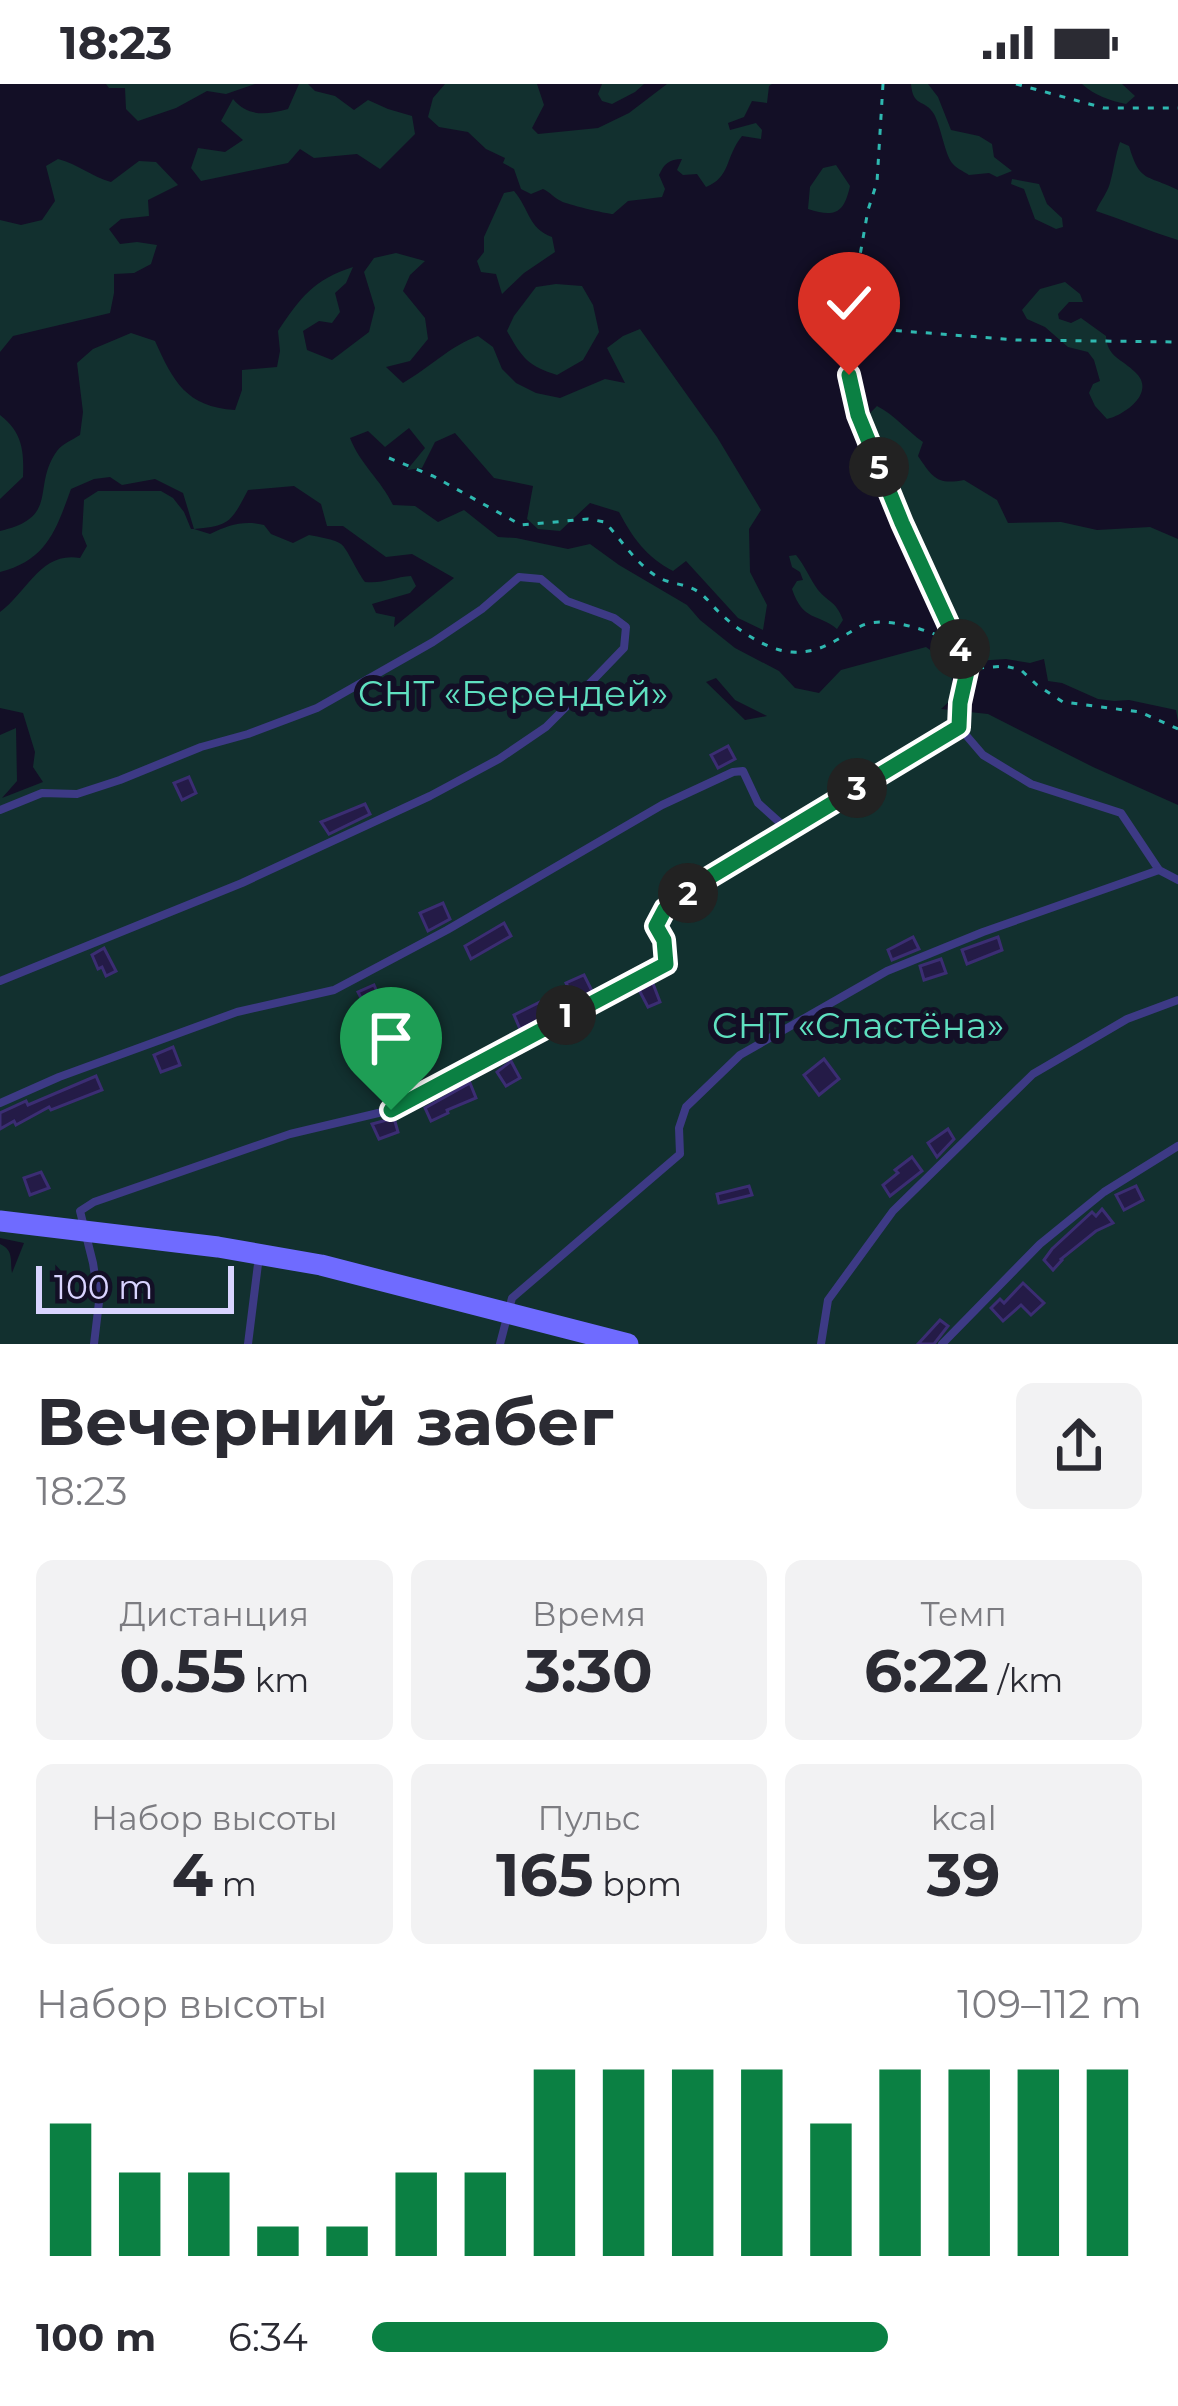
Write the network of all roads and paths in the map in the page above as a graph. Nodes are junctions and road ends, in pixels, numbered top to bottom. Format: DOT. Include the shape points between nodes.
graph roads {
  1 [pos="883,84"];
  2 [pos="1016,84"];
  3 [pos="1178,108"];
  4 [pos="851,327"];
  5 [pos="1178,342"];
  6 [pos="389,458"];
  7 [pos="958,646"];
  8 [pos="968,667"];
  9 [pos="959,727"];
  10 [pos="1178,728"];
  11 [pos="0,810"];
  12 [pos="788,830"];
  13 [pos="1159,870"];
  14 [pos="1178,880"];
  15 [pos="0,981"];
  16 [pos="1178,1000"];
  17 [pos="0,1103"];
  18 [pos="1178,1146"];
  19 [pos="0,1221"];
  20 [pos="83,1231"];
  21 [pos="259,1254"];
  22 [pos="508,1313"];
  23 [pos="94,1344"];
  24 [pos="248,1344"];
  25 [pos="500,1344"];
  26 [pos="628,1344"];
  27 [pos="821,1344"];
  28 [pos="942,1344"];
  1 -- 4 [label="path" via="877,182"];
  2 -- 3 [label="path" via="1104,108"];
  4 -- 5 [label="path"];
  4 -- 7 [label="path" via="858,415"];
  6 -- 7 [label="path" via="521,525 605,522 657,577 700,592 735,628 787,653 813,651 875,620"];
  7 -- 8 [label="path"];
  8 -- 9 [label="lane"];
  8 -- 10 [label="path" via="1022,670 1063,701 1140,712"];
  9 -- 12 [label="lane"];
  9 -- 13 [label="lane" via="983,755 1031,784 1121,813"];
  11 -- 15 [label="lane" via="42,793 77,794 317,708 433,642 519,578 541,579 567,601 626,627 623,648 597,676 499,759 242,884"];
  12 -- 17 [label="lane" via="758,803 743,771 733,772 334,990 237,1012"];
  12 -- 20 [label="lane" via="665,909 656,926 666,964 391,1110 290,1134 94,1202 80,1211"];
  13 -- 14 [label="lane"];
  13 -- 22 [label="lane" via="887,971 740,1055 686,1107 680,1154 512,1298"];
  16 -- 27 [label="lane" via="1127,1019 1017,1090 893,1211 828,1300"];
  18 -- 28 [label="lane" via="1040,1244"];
  19 -- 20 [label="street"];
  20 -- 21 [label="street"];
  20 -- 23 [label="lane" via="99,1302"];
  21 -- 22 [label="street"];
  21 -- 24 [label="lane"];
  22 -- 25 [label="lane"];
  22 -- 26 [label="street"];
}
